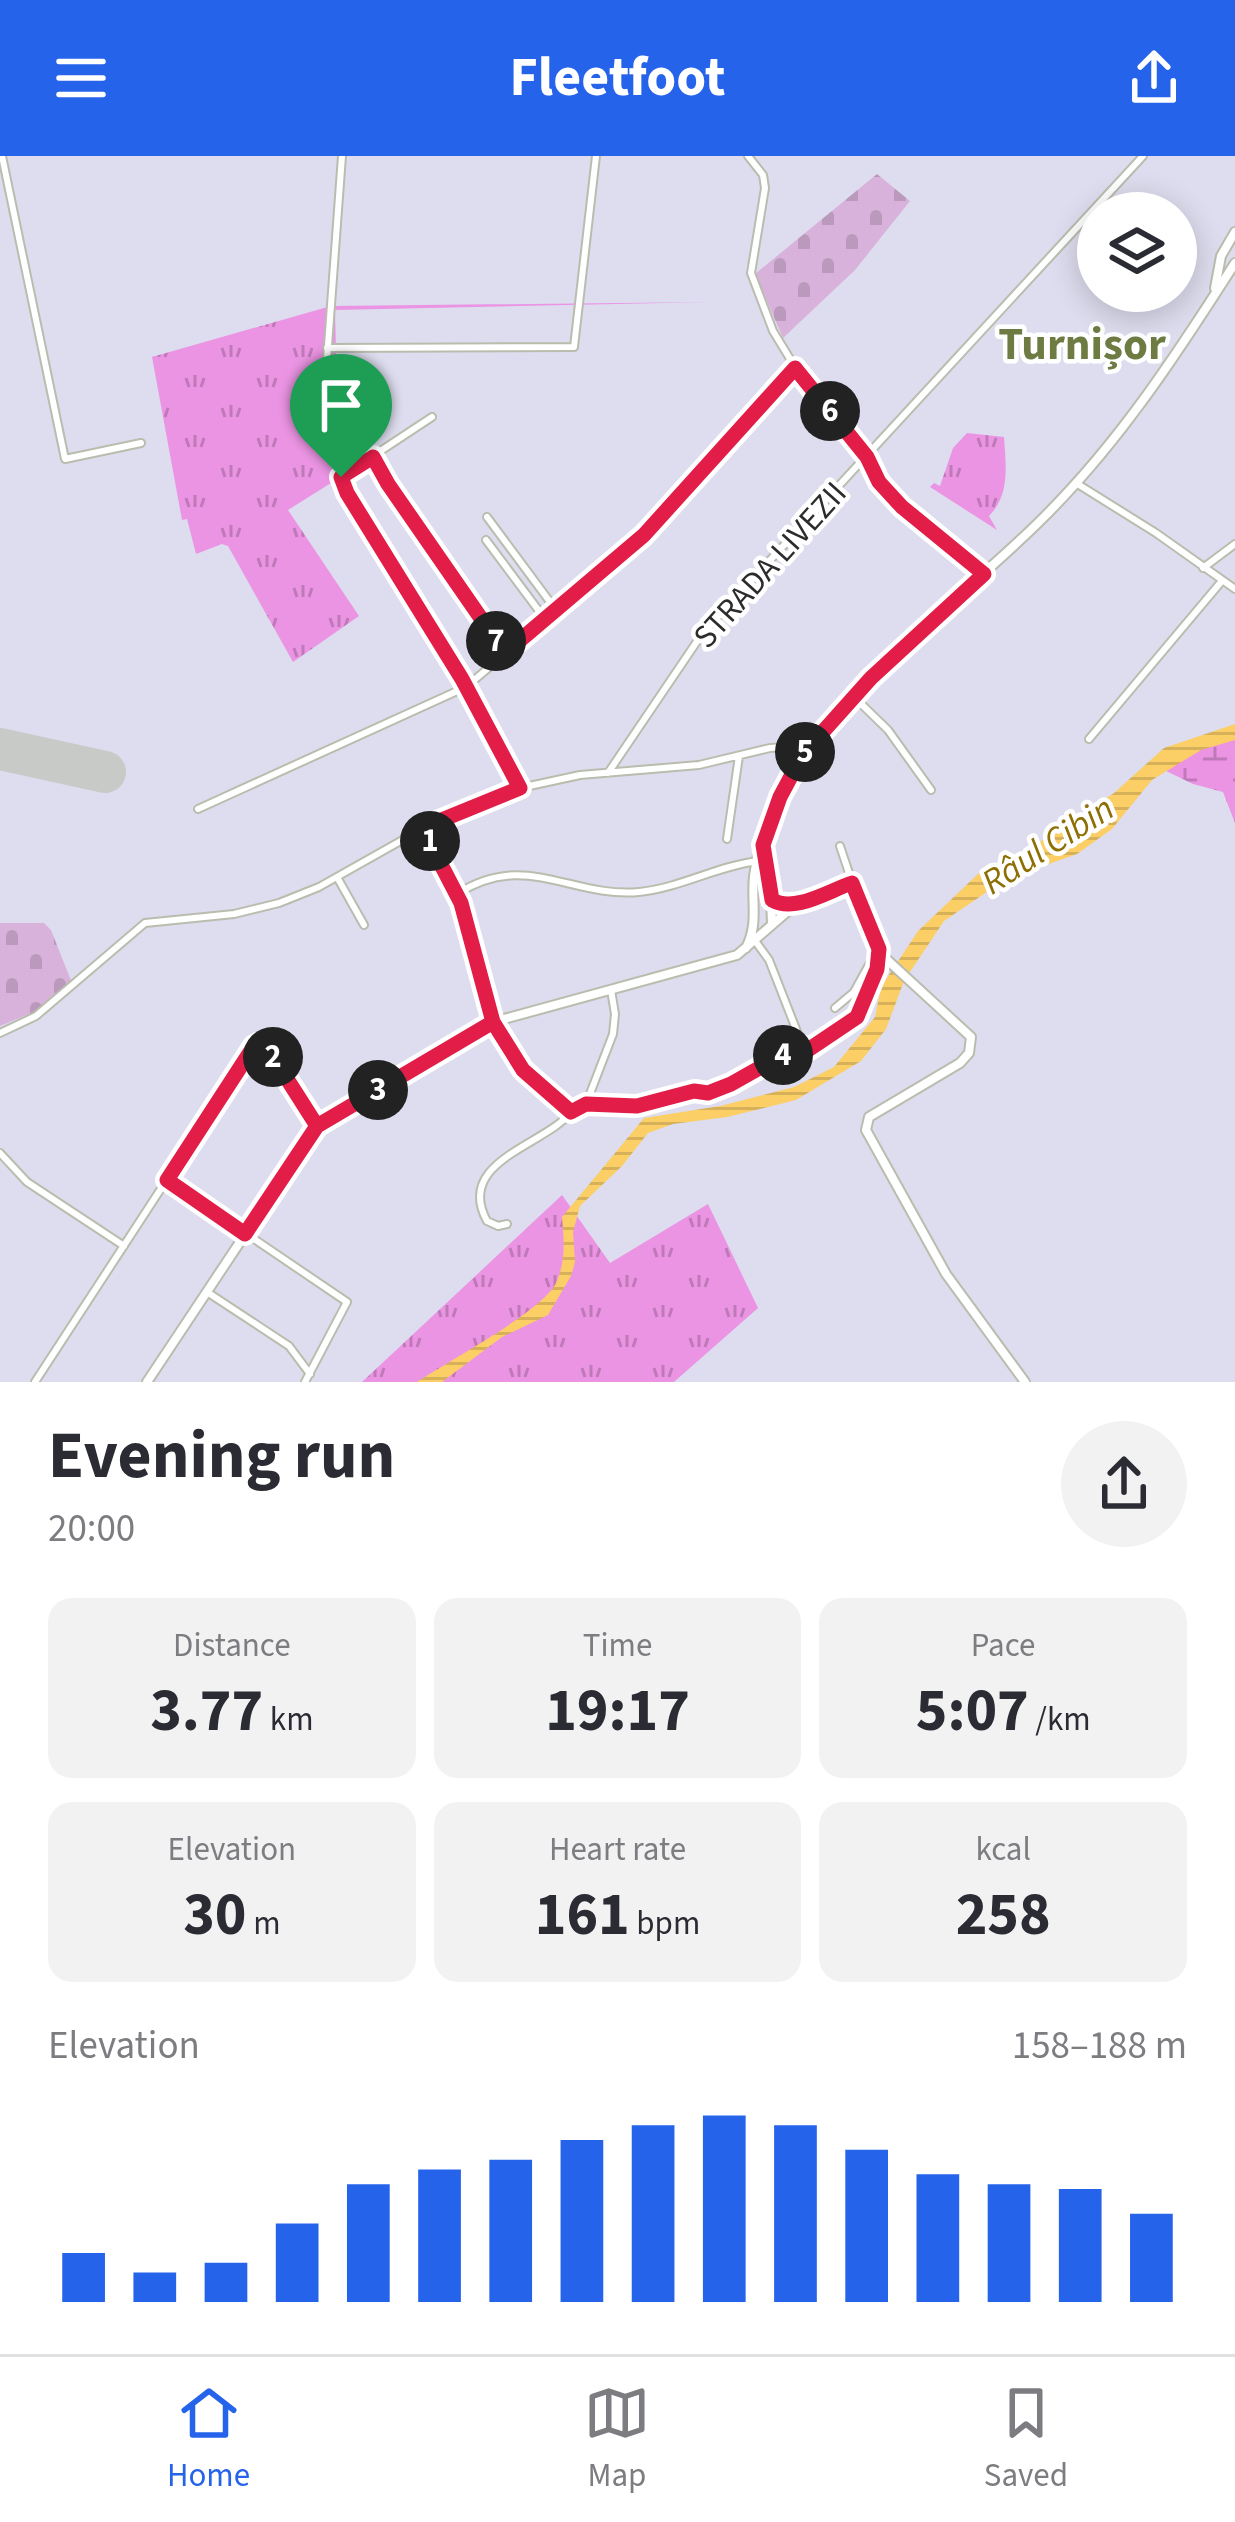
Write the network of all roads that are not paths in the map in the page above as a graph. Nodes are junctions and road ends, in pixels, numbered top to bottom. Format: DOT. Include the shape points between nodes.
graph roads {
  1 [pos="2,156"];
  2 [pos="342,156"];
  3 [pos="596,156"];
  4 [pos="748,156"];
  5 [pos="1143,156"];
  6 [pos="1235,232"];
  7 [pos="1235,263"];
  8 [pos="1214,296"];
  9 [pos="325,348"];
  10 [pos="795,368"];
  11 [pos="432,418"];
  12 [pos="141,443"];
  13 [pos="373,457"];
  14 [pos="867,457"];
  15 [pos="341,477"];
  16 [pos="1076,484"];
  17 [pos="487,517"];
  18 [pos="486,539"];
  19 [pos="1235,544"];
  20 [pos="1203,568"];
  21 [pos="984,574"];
  22 [pos="1221,582"];
  23 [pos="1235,590"];
  24 [pos="556,610"];
  25 [pos="545,619"];
  26 [pos="505,653"];
  27 [pos="466,687"];
  28 [pos="854,696"];
  29 [pos="1089,740"];
  30 [pos="803,754"];
  31 [pos="740,756"];
  32 [pos="608,772"];
  33 [pos="520,788"];
  34 [pos="931,790"];
  35 [pos="198,809"];
  36 [pos="422,828"];
  37 [pos="728,838"];
  38 [pos="763,845"];
  39 [pos="840,846"];
  40 [pos="758,861"];
  41 [pos="337,877"];
  42 [pos="852,883"];
  43 [pos="457,894"];
  44 [pos="772,900"];
  45 [pos="795,905"];
  46 [pos="772,924"];
  47 [pos="364,925"];
  48 [pos="756,942"];
  49 [pos="879,949"];
  50 [pos="745,951"];
  51 [pos="611,990"];
  52 [pos="854,992"];
  53 [pos="868,997"];
  54 [pos="835,1008"];
  55 [pos="493,1022"];
  56 [pos="0,1033"];
  57 [pos="608,1045"];
  58 [pos="803,1048"];
  59 [pos="619,1054"];
  60 [pos="586,1104"];
  61 [pos="571,1112"];
  62 [pos="317,1126"];
  63 [pos="0,1153"];
  64 [pos="167,1180"];
  65 [pos="507,1224"];
  66 [pos="245,1234"];
  67 [pos="124,1246"];
  68 [pos="207,1292"];
  69 [pos="307,1378"];
  70 [pos="37,1382"];
  71 [pos="148,1382"];
  72 [pos="1025,1382"];
  1 -- 12 [label="street" via="63,456 70,461"];
  2 -- 9 [label="street"];
  3 -- 9 [label="street" via="574,347"];
  4 -- 10 [label="street" via="765,188 751,273"];
  5 -- 14 [label="street, STRADA LIVEZII"];
  6 -- 8 [label="street"];
  7 -- 8 [label="street"];
  8 -- 16 [label="street" via="1156,386"];
  9 -- 15 [label="street"];
  10 -- 14 [label="street"];
  10 -- 24 [label="street" via="644,535"];
  11 -- 13 [label="street"];
  13 -- 15 [label="street"];
  13 -- 26 [label="street"];
  14 -- 21 [label="street" via="902,507"];
  14 -- 32 [label="street, STRADA LIVEZII" via="702,634"];
  15 -- 27 [label="street"];
  16 -- 20 [label="street"];
  16 -- 21 [label="street"];
  17 -- 24 [label="street"];
  18 -- 25 [label="street"];
  19 -- 20 [label="street"];
  20 -- 22 [label="street"];
  21 -- 28 [label="street"];
  22 -- 23 [label="street"];
  22 -- 29 [label="street"];
  24 -- 25 [label="street"];
  25 -- 26 [label="street"];
  26 -- 27 [label="street"];
  27 -- 33 [label="street"];
  27 -- 35 [label="street"];
  28 -- 30 [label="street"];
  28 -- 34 [label="street"];
  30 -- 31 [label="street" via="779,747"];
  30 -- 38 [label="street"];
  31 -- 32 [label="street"];
  31 -- 37 [label="street"];
  32 -- 33 [label="street"];
  33 -- 36 [label="street"];
  36 -- 41 [label="street"];
  36 -- 43 [label="street"];
  38 -- 40 [label="street"];
  38 -- 44 [label="street"];
  39 -- 42 [label="street"];
  40 -- 43 [label="street" via="643,892 516,873"];
  40 -- 50 [label="street" via="755,925"];
  41 -- 47 [label="street"];
  41 -- 56 [label="street" via="256,909 145,923 36,1016"];
  42 -- 45 [label="street"];
  42 -- 49 [label="street"];
  43 -- 55 [label="street"];
  44 -- 45 [label="street"];
  44 -- 46 [label="street"];
  45 -- 46 [label="street"];
  46 -- 48 [label="street"];
  48 -- 50 [label="street"];
  48 -- 58 [label="street"];
  49 -- 52 [label="street"];
  49 -- 53 [label="street"];
  49 -- 72 [label="street" via="968,1031 971,1048 950,1072 869,1118 866,1130 954,1286"];
  50 -- 51 [label="street"];
  51 -- 55 [label="street"];
  51 -- 57 [label="street"];
  52 -- 53 [label="street"];
  52 -- 54 [label="street"];
  53 -- 58 [label="street" via="857,1017"];
  55 -- 61 [label="street" via="523,1070"];
  55 -- 62 [label="street"];
  57 -- 59 [label="street"];
  57 -- 60 [label="street"];
  58 -- 60 [label="street" via="708,1093 637,1106"];
  60 -- 61 [label="street"];
  61 -- 65 [label="street" via="513,1149 482,1186 484,1216"];
  62 -- 64 [label="street" via="258,1044"];
  62 -- 66 [label="street"];
  63 -- 67 [label="street" via="27,1182"];
  64 -- 66 [label="street"];
  64 -- 67 [label="street"];
  66 -- 68 [label="street"];
  66 -- 69 [label="street" via="347,1303"];
  67 -- 70 [label="street"];
  68 -- 69 [label="street" via="289,1346"];
  68 -- 71 [label="street"];
}
